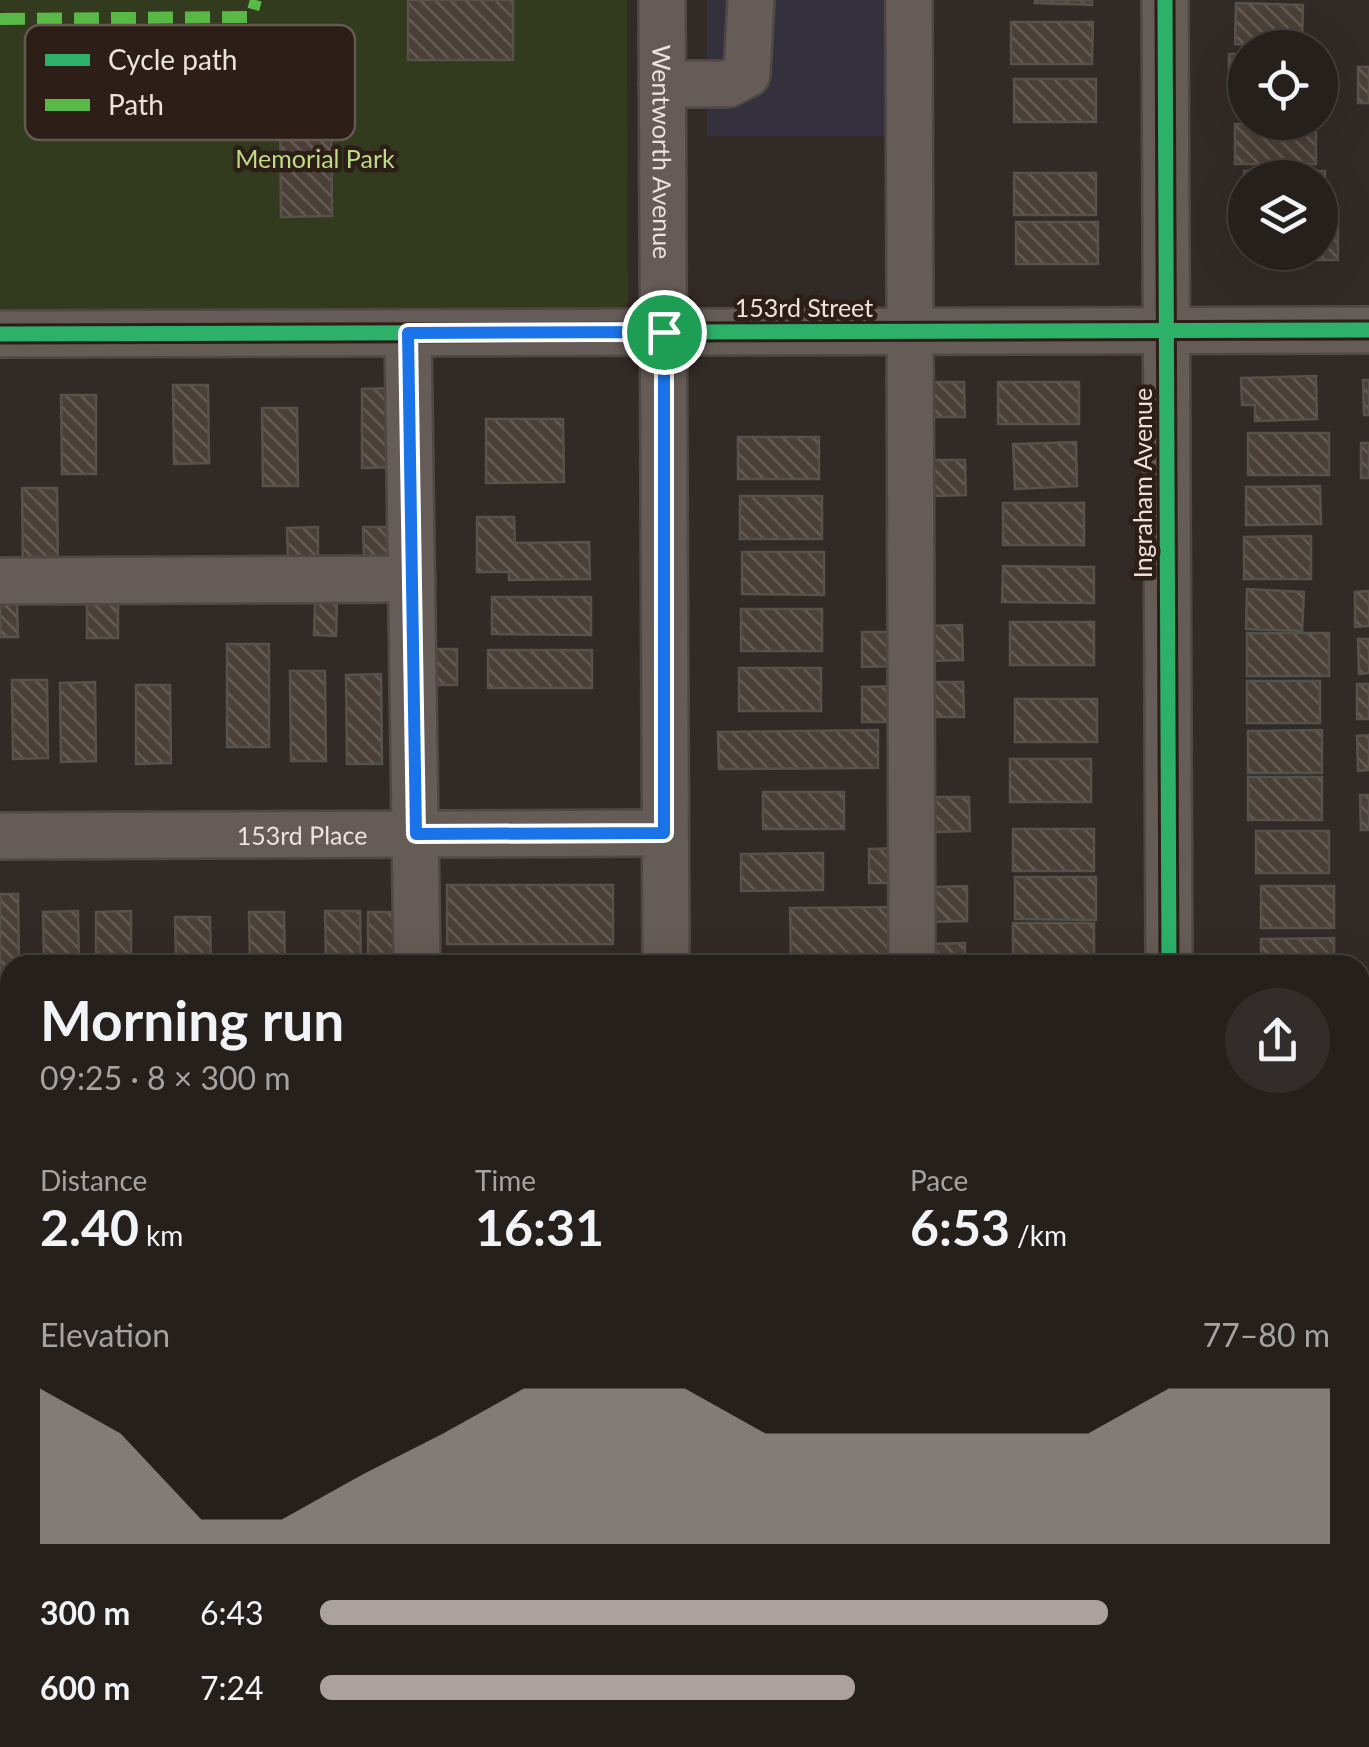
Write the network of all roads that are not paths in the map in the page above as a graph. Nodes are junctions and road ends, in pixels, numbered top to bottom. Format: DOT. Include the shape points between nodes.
graph roads {
  1 [pos="662,0"];
  2 [pos="751,0"];
  3 [pos="909,0"];
  4 [pos="1165,0"];
  5 [pos="662,84"];
  6 [pos="1369,330"];
  7 [pos="1166,331"];
  8 [pos="664,332"];
  9 [pos="910,332"];
  10 [pos="408,333"];
  11 [pos="0,334"];
  12 [pos="412,580"];
  13 [pos="0,581"];
  14 [pos="664,833"];
  15 [pos="416,834"];
  16 [pos="0,836"];
  17 [pos="417,955"];
  18 [pos="666,955"];
  19 [pos="912,955"];
  20 [pos="1169,955"];
  1 -- 5 [label="street, Wentworth Avenue"];
  2 -- 5 [label="street" via="747,74 728,84"];
  3 -- 9 [label="street"];
  4 -- 7 [label="street, Ingraham Avenue"];
  5 -- 8 [label="street, Wentworth Avenue"];
  6 -- 7 [label="street, 153rd Street"];
  7 -- 9 [label="street, 153rd Street"];
  7 -- 20 [label="street, Ingraham Avenue"];
  8 -- 9 [label="street, 153rd Street"];
  8 -- 10 [label="street, 153rd Street"];
  8 -- 14 [label="street, Wentworth Avenue"];
  9 -- 19 [label="street"];
  10 -- 11 [label="street, 153rd Street"];
  10 -- 12 [label="street"];
  12 -- 13 [label="street"];
  12 -- 15 [label="street"];
  14 -- 15 [label="street, 153rd Place"];
  14 -- 18 [label="street, Wentworth Avenue"];
  15 -- 16 [label="street, 153rd Place"];
  15 -- 17 [label="street"];
}
